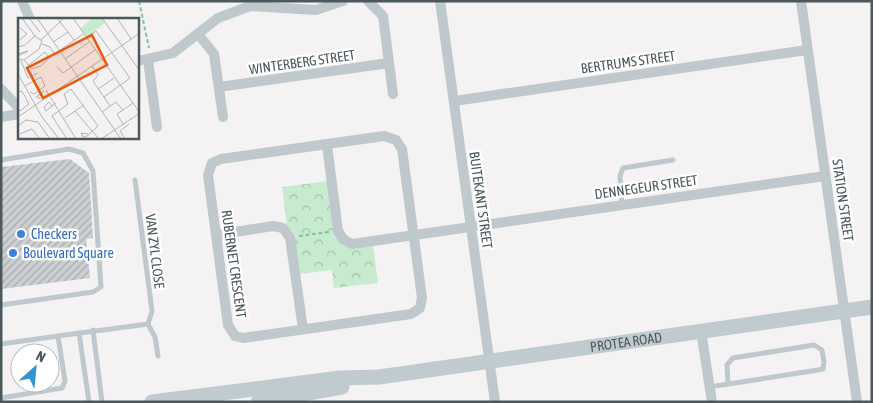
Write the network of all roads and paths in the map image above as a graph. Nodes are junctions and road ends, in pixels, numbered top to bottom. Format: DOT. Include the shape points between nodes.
graph roads {
  1 [pos="22,1"];
  2 [pos="139,1"];
  3 [pos="343,1"];
  4 [pos="368,1"];
  5 [pos="440,1"];
  6 [pos="800,1"];
  7 [pos="293,5"];
  8 [pos="30,18"];
  9 [pos="198,34"];
  10 [pos="807,50"];
  11 [pos="146,60"];
  12 [pos="389,63"];
  13 [pos="219,87"];
  14 [pos="1,89"];
  15 [pos="393,94"];
  16 [pos="454,101"];
  17 [pos="18,107"];
  18 [pos="18,114"];
  19 [pos="1,116"];
  20 [pos="223,117"];
  21 [pos="157,126"];
  22 [pos="327,145"];
  23 [pos="1,160"];
  24 [pos="672,160"];
  25 [pos="826,176"];
  26 [pos="135,180"];
  27 [pos="622,205"];
  28 [pos="471,226"];
  29 [pos="338,231"];
  30 [pos="216,235"];
  31 [pos="413,235"];
  32 [pos="290,238"];
  33 [pos="1,304"];
  34 [pos="872,307"];
  35 [pos="844,311"];
  36 [pos="148,324"];
  37 [pos="303,329"];
  38 [pos="93,330"];
  39 [pos="701,331"];
  40 [pos="79,333"];
  41 [pos="58,336"];
  42 [pos="1,344"];
  43 [pos="158,356"];
  44 [pos="489,362"];
  45 [pos="379,377"];
  46 [pos="728,384"];
  47 [pos="710,387"];
  48 [pos="1,398"];
  49 [pos="89,402"];
  50 [pos="102,402"];
  51 [pos="152,402"];
  52 [pos="258,402"];
  53 [pos="495,402"];
  54 [pos="712,402"];
  55 [pos="857,402"];
  1 -- 8 [label="street"];
  2 -- 11 [label="path"];
  3 -- 7 [label="street" via="316,10"];
  4 -- 12 [label="street" via="383,16"];
  5 -- 16 [label="street, BUITEKANT STREET"];
  6 -- 10 [label="street, STATION STREET"];
  7 -- 9 [label="street" via="250,6 223,15"];
  9 -- 11 [label="street" via="173,53"];
  9 -- 13 [label="street" via="214,54"];
  10 -- 16 [label="street, BERTRUMS STREET"];
  10 -- 25 [label="street, STATION STREET"];
  11 -- 21 [label="street"];
  12 -- 13 [label="street, WINTERBERG STREET"];
  12 -- 15 [label="street"];
  13 -- 20 [label="street"];
  14 -- 17 [label="street"];
  16 -- 28 [label="street, BUITEKANT STREET"];
  18 -- 19 [label="street"];
  22 -- 29 [label="street"];
  22 -- 30 [label="street, RUBERNET CRESCENT" via="215,161 208,175"];
  22 -- 31 [label="street, RUBERNET CRESCENT" via="384,136 396,140 402,149"];
  23 -- 33 [label="lane" via="69,149 83,153 94,171 101,270 101,287 93,292"];
  24 -- 27 [label="lane" via="622,168"];
  25 -- 27 [label="street, DENNEGEUR STREET"];
  25 -- 35 [label="street, STATION STREET"];
  26 -- 36 [label="lane, VAN ZYL CLOSE" via="152,311"];
  27 -- 28 [label="street, DENNEGEUR STREET"];
  28 -- 31 [label="street, DENNEGEUR STREET"];
  28 -- 44 [label="street, BUITEKANT STREET"];
  29 -- 31 [label="street, DENNEGEUR STREET" via="352,244"];
  29 -- 32 [label="path"];
  30 -- 32 [label="street" via="273,226 283,228"];
  30 -- 37 [label="street, RUBERNET CRESCENT" via="228,325 232,333 243,338"];
  31 -- 37 [label="street, RUBERNET CRESCENT" via="422,298 417,312"];
  32 -- 37 [label="street"];
  34 -- 35 [label="street, PROTEA ROAD"];
  35 -- 39 [label="street, PROTEA ROAD"];
  35 -- 55 [label="street, STATION STREET"];
  36 -- 38 [label="lane"];
  36 -- 43 [label="lane, VAN ZYL CLOSE" via="155,337"];
  38 -- 40 [label="lane"];
  38 -- 50 [label="lane"];
  39 -- 44 [label="street, PROTEA ROAD"];
  39 -- 47 [label="street"];
  40 -- 41 [label="lane"];
  40 -- 49 [label="lane"];
  41 -- 42 [label="lane"];
  41 -- 48 [label="lane" via="64,374 62,388"];
  44 -- 45 [label="street, PROTEA ROAD"];
  44 -- 53 [label="street, BUITEKANT STREET"];
  45 -- 51 [label="street, PROTEA ROAD" via="340,378"];
  45 -- 52 [label="street, PROTEA ROAD" via="340,388"];
  46 -- 46 [label="lane" via="727,365 733,358 814,345 822,350 823,369"];
  46 -- 47 [label="lane"];
  47 -- 54 [label="street"];
}
